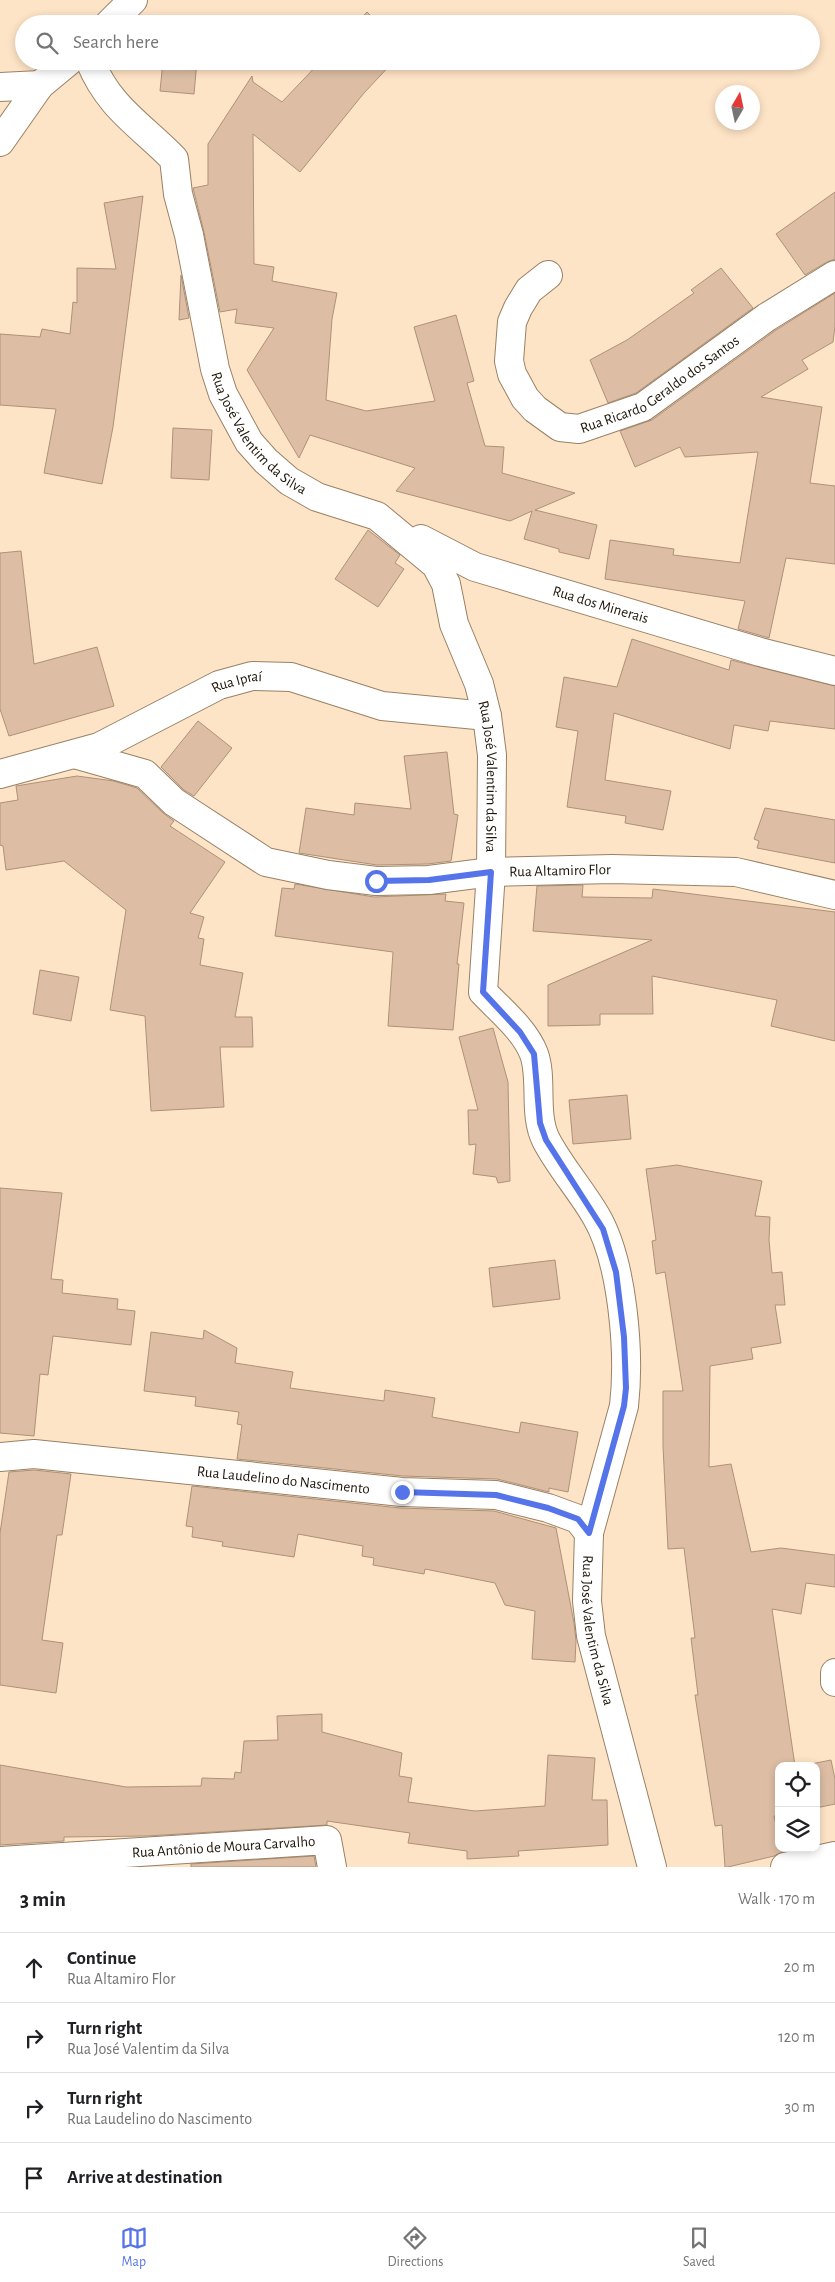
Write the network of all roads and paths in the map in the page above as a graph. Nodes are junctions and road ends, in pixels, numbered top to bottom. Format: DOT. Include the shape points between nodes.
graph roads {
  1 [pos="133,0"];
  2 [pos="118,15"];
  3 [pos="58,70"];
  4 [pos="94,70"];
  5 [pos="40,85"];
  6 [pos="0,87"];
  7 [pos="0,142"];
  8 [pos="548,275"];
  9 [pos="835,275"];
  10 [pos="377,516"];
  11 [pos="835,671"];
  12 [pos="487,716"];
  13 [pos="78,754"];
  14 [pos="0,774"];
  15 [pos="491,872"];
  16 [pos="835,894"];
  17 [pos="0,1457"];
  18 [pos="589,1533"];
  19 [pos="835,1673"];
  20 [pos="835,1677"];
  21 [pos="835,1682"];
  22 [pos="835,1856"];
  23 [pos="0,1861"];
  24 [pos="332,1867"];
  25 [pos="652,1867"];
  26 [pos="785,1867"];
  1 -- 2 [label="street"];
  3 -- 5 [label="street"];
  4 -- 10 [label="street, Rua José Valentim da Silva" via="114,101 174,159 178,194 215,369 249,442 289,481 317,497"];
  5 -- 6 [label="street"];
  5 -- 7 [label="street"];
  8 -- 9 [label="street, Rua Ricardo Geraldo dos Santos" via="529,290 518,308 512,322 509,361 512,374 534,409 560,427 579,429 643,406 767,317"];
  10 -- 11 [label="street, Rua dos Minerais" via="475,567 760,652"];
  10 -- 12 [label="street, Rua José Valentim da Silva" via="436,565 446,584 454,624 479,684"];
  12 -- 13 [label="street, Rua Ipraí" via="382,706 291,677 252,676 218,685 99,747"];
  12 -- 15 [label="street, Rua José Valentim da Silva" via="492,755"];
  13 -- 14 [label="street, Rua Ipraí"];
  13 -- 15 [label="street, Rua Altamiro Flor" via="145,774 174,802 266,862 376,881 429,880"];
  15 -- 16 [label="street, Rua Altamiro Flor" via="612,869 736,872"];
  15 -- 18 [label="street, Rua José Valentim da Silva" via="483,992 520,1032 534,1054 540,1123 551,1147 603,1229 616,1272 626,1388 624,1406"];
  17 -- 18 [label="street, Rua Laudelino do Nascimento" via="34,1454 402,1492 496,1495 578,1519"];
  18 -- 25 [label="street, Rua José Valentim da Silva" via="586,1601 591,1636"];
  19 -- 20 [label="street"];
  20 -- 21 [label="street"];
  22 -- 26 [label="street"];
  23 -- 24 [label="street, Rua Antônio de Moura Carvalho" via="327,1840"];
}
